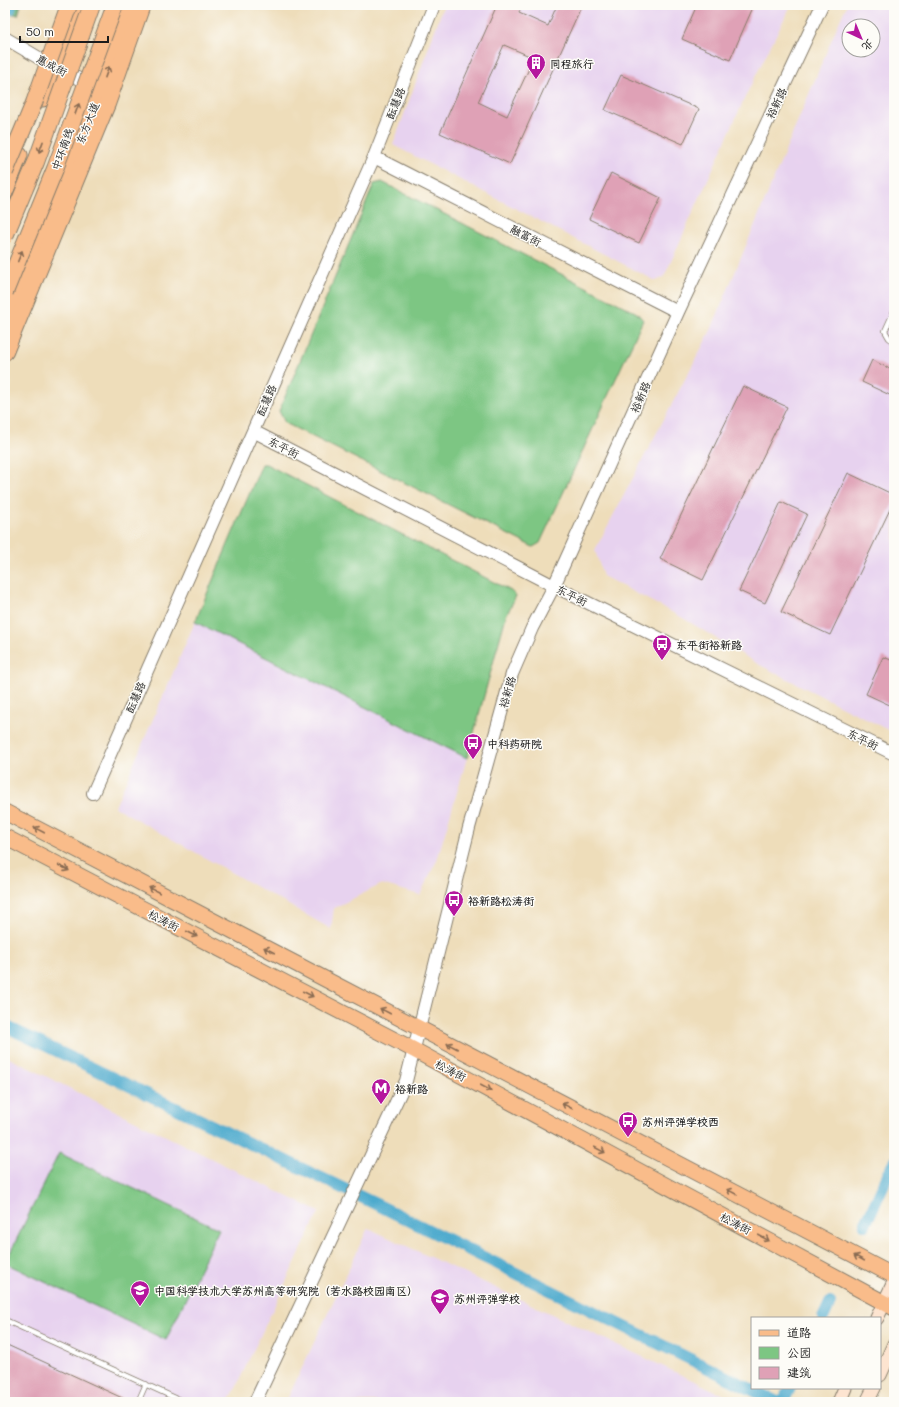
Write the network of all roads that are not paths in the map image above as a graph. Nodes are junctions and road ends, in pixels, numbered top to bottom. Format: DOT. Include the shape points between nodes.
graph roads {
  1 [pos="69,5"];
  2 [pos="79,5"];
  3 [pos="92,5"];
  4 [pos="115,5"];
  5 [pos="131,5"];
  6 [pos="142,5"];
  7 [pos="434,5"];
  8 [pos="822,5"];
  9 [pos="5,38"];
  10 [pos="56,68"];
  11 [pos="100,90"];
  12 [pos="374,158"];
  13 [pos="5,172"];
  14 [pos="5,193"];
  15 [pos="5,236"];
  16 [pos="5,292"];
  17 [pos="678,312"];
  18 [pos="894,312"];
  19 [pos="5,329"];
  20 [pos="894,342"];
  21 [pos="5,352"];
  22 [pos="253,431"];
  23 [pos="554,586"];
  24 [pos="894,754"];
  25 [pos="93,793"];
  26 [pos="5,812"];
  27 [pos="5,837"];
  28 [pos="419,1029"];
  29 [pos="414,1050"];
  30 [pos="894,1276"];
  31 [pos="894,1282"];
  32 [pos="889,1305"];
  33 [pos="878,1317"];
  34 [pos="5,1320"];
  35 [pos="894,1344"];
  36 [pos="881,1373"];
  37 [pos="146,1384"];
  38 [pos="844,1389"];
  39 [pos="874,1389"];
  40 [pos="138,1402"];
  41 [pos="184,1402"];
  42 [pos="255,1402"];
  43 [pos="838,1402"];
  44 [pos="867,1402"];
  1 -- 13 [label="highway, bridge" via="34,103"];
  2 -- 10 [label="main road"];
  3 -- 15 [label="highway, 中环南线, one-way, bridge" via="36,162"];
  16 -- 4 [label="highway, 中环南线, one-way, bridge" via="55,169"];
  11 -- 5 [label="main road, 东方大道, one-way"];
  6 -- 21 [label="highway" via="106,104"];
  7 -- 12 [label="street, 酝慧路"];
  8 -- 17 [label="street, 裕新路"];
  9 -- 10 [label="street, 惠成街"];
  10 -- 11 [label="street, 惠成街"];
  10 -- 14 [label="main road"];
  11 -- 19 [label="main road, 东方大道"];
  12 -- 17 [label="street, 融富街"];
  12 -- 22 [label="street, 酝慧路"];
  17 -- 23 [label="street, 裕新路"];
  18 -- 20 [label="lane" via="885,331"];
  22 -- 23 [label="street, 东平街"];
  22 -- 25 [label="street, 酝慧路"];
  23 -- 24 [label="street, 东平街"];
  23 -- 28 [label="street, 裕新路" via="512,674"];
  28 -- 26 [label="main road, 松涛街, one-way"];
  27 -- 29 [label="main road, 松涛街, one-way"];
  28 -- 29 [label="street, 裕新路"];
  30 -- 28 [label="main road, 松涛街, one-way"];
  29 -- 32 [label="main road, 松涛街, one-way"];
  29 -- 42 [label="street, 裕新路" via="406,1081"];
  31 -- 32 [label="main road"];
  32 -- 33 [label="main road"];
  34 -- 37 [label="lane"];
  35 -- 36 [label="main road"];
  37 -- 40 [label="lane"];
  37 -- 41 [label="lane"];
  38 -- 43 [label="main road"];
  39 -- 44 [label="main road"];
}
